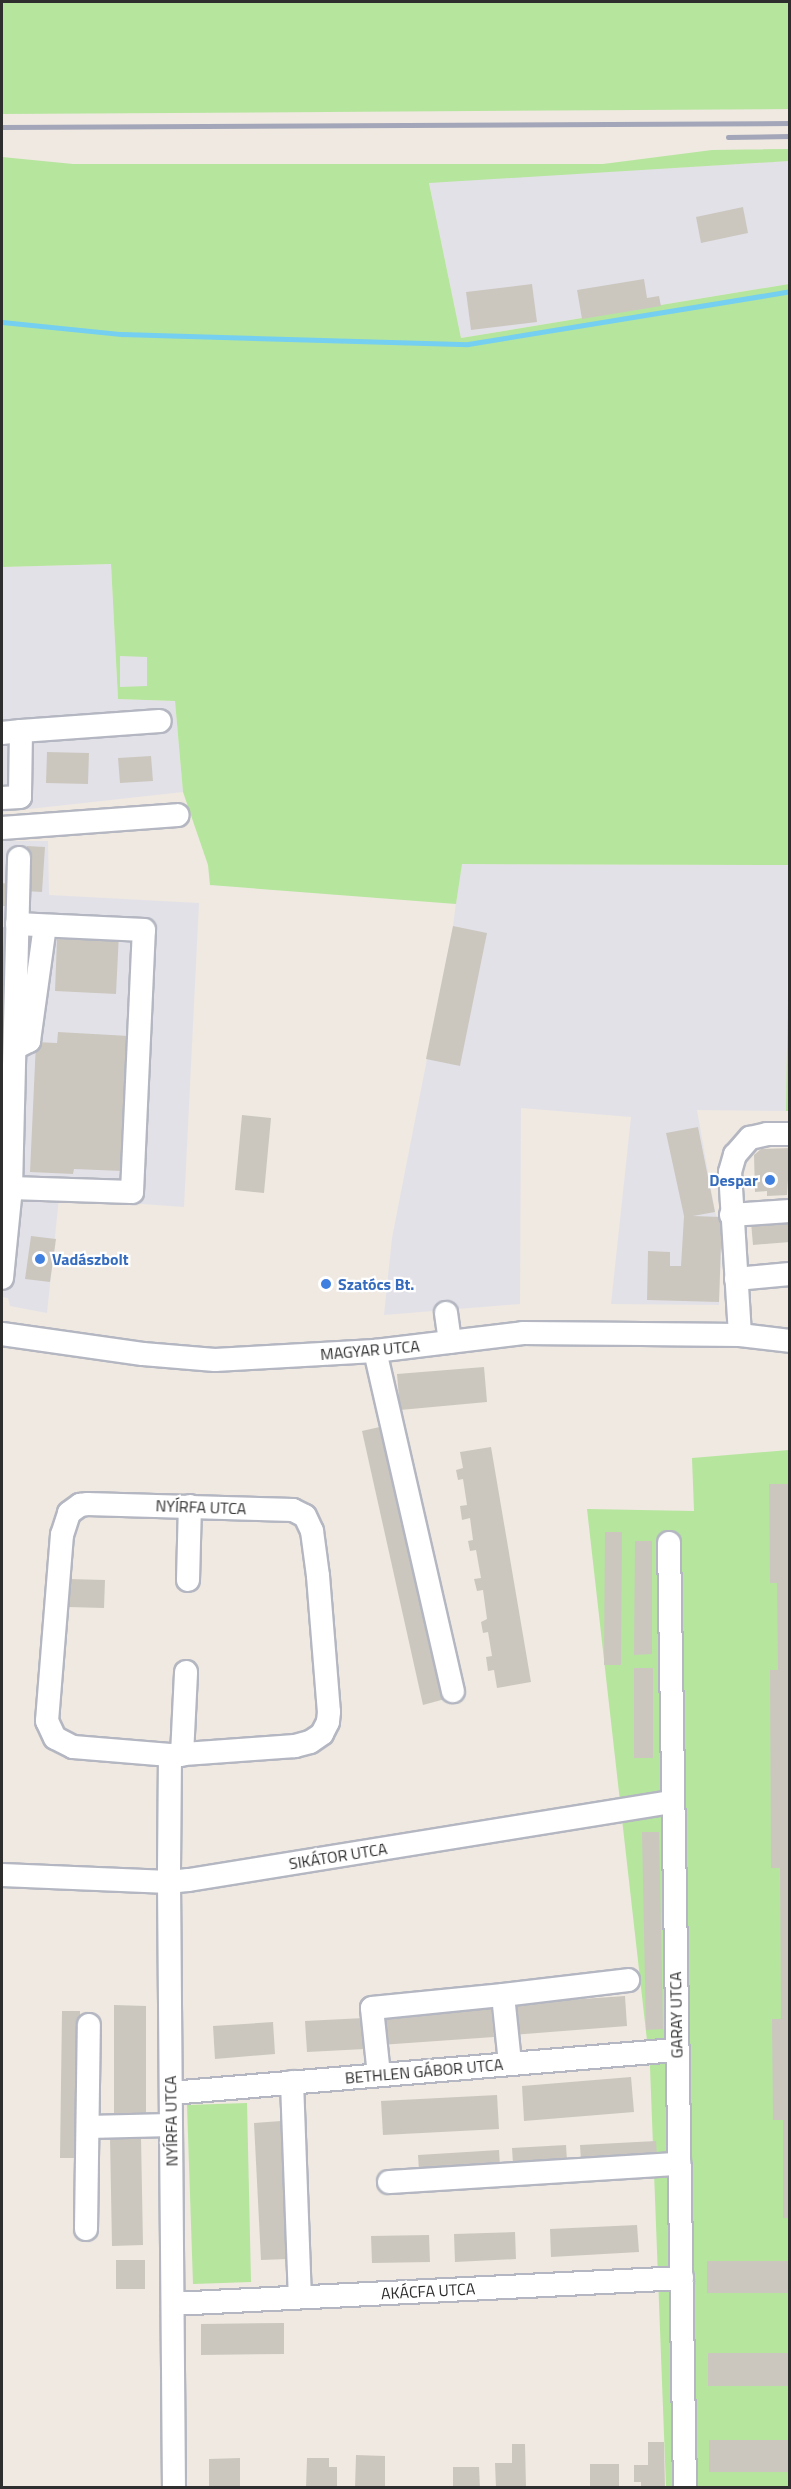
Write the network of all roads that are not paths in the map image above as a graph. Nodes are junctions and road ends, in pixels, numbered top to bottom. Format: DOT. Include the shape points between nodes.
graph roads {
  1 [pos="160,721"];
  2 [pos="11,732"];
  3 [pos="2,798"];
  4 [pos="178,815"];
  5 [pos="2,828"];
  6 [pos="13,863"];
  7 [pos="12,919"];
  8 [pos="45,926"];
  9 [pos="15,1048"];
  10 [pos="789,1134"];
  11 [pos="6,1186"];
  12 [pos="789,1211"];
  13 [pos="731,1215"];
  14 [pos="789,1274"];
  15 [pos="2,1278"];
  16 [pos="736,1279"];
  17 [pos="446,1313"];
  18 [pos="789,1329"];
  19 [pos="2,1334"];
  20 [pos="740,1335"];
  21 [pos="789,1341"];
  22 [pos="450,1342"];
  23 [pos="375,1351"];
  24 [pos="190,1506"];
  25 [pos="669,1543"];
  26 [pos="188,1580"];
  27 [pos="186,1672"];
  28 [pos="453,1691"];
  29 [pos="176,1755"];
  30 [pos="672,1802"];
  31 [pos="2,1875"];
  32 [pos="169,1882"];
  33 [pos="628,1980"];
  34 [pos="503,1995"];
  35 [pos="89,2025"];
  36 [pos="676,2050"];
  37 [pos="510,2063"];
  38 [pos="379,2074"];
  39 [pos="292,2082"];
  40 [pos="171,2093"];
  41 [pos="171,2125"];
  42 [pos="88,2127"];
  43 [pos="679,2164"];
  44 [pos="388,2182"];
  45 [pos="86,2229"];
  46 [pos="682,2278"];
  47 [pos="300,2297"];
  48 [pos="173,2304"];
  49 [pos="174,2487"];
  50 [pos="685,2487"];
  1 -- 2 [label="street"];
  2 -- 3 [label="street" via="20,796"];
  4 -- 5 [label="street"];
  6 -- 7 [label="street"];
  7 -- 8 [label="street"];
  7 -- 9 [label="street"];
  8 -- 9 [label="street" via="29,1041"];
  8 -- 11 [label="street" via="144,930 132,1192"];
  9 -- 11 [label="street"];
  10 -- 13 [label="street" via="750,1138 735,1155 729,1185"];
  11 -- 15 [label="street"];
  12 -- 13 [label="street"];
  13 -- 16 [label="street"];
  14 -- 16 [label="street"];
  16 -- 20 [label="street"];
  17 -- 22 [label="street"];
  18 -- 20 [label="street, MAGYAR UTCA"];
  19 -- 23 [label="street, MAGYAR UTCA" via="182,1358 243,1359"];
  20 -- 21 [label="street, MAGYAR UTCA"];
  20 -- 22 [label="street, MAGYAR UTCA" via="540,1333"];
  22 -- 23 [label="street, MAGYAR UTCA"];
  23 -- 28 [label="street"];
  24 -- 26 [label="street"];
  24 -- 29 [label="street, NYÍRFA UTCA" via="87,1504 74,1508 65,1522 47,1721 51,1733 73,1747"];
  24 -- 29 [label="street, NYÍRFA UTCA" via="293,1509 305,1516 312,1531 316,1559 329,1712 322,1734 303,1744"];
  25 -- 30 [label="street, GARAY UTCA"];
  27 -- 29 [label="street"];
  29 -- 32 [label="street, NYÍRFA UTCA"];
  30 -- 32 [label="street, SIKÁTOR UTCA"];
  30 -- 36 [label="street, GARAY UTCA"];
  31 -- 32 [label="street, SIKÁTOR UTCA"];
  32 -- 40 [label="street, NYÍRFA UTCA"];
  33 -- 34 [label="street"];
  34 -- 37 [label="street"];
  34 -- 38 [label="street" via="372,2008"];
  35 -- 42 [label="street"];
  36 -- 37 [label="street, BETHLEN GÁBOR UTCA"];
  36 -- 43 [label="street, GARAY UTCA"];
  37 -- 38 [label="street, BETHLEN GÁBOR UTCA"];
  38 -- 39 [label="street, BETHLEN GÁBOR UTCA"];
  39 -- 40 [label="street, BETHLEN GÁBOR UTCA"];
  39 -- 47 [label="street"];
  40 -- 41 [label="street, NYÍRFA UTCA"];
  41 -- 42 [label="street"];
  41 -- 48 [label="street, NYÍRFA UTCA"];
  42 -- 45 [label="street"];
  43 -- 44 [label="street"];
  43 -- 46 [label="street, GARAY UTCA"];
  46 -- 47 [label="street, AKÁCFA UTCA"];
  46 -- 50 [label="street, GARAY UTCA"];
  47 -- 48 [label="street, AKÁCFA UTCA"];
  48 -- 49 [label="street, NYÍRFA UTCA"];
}
